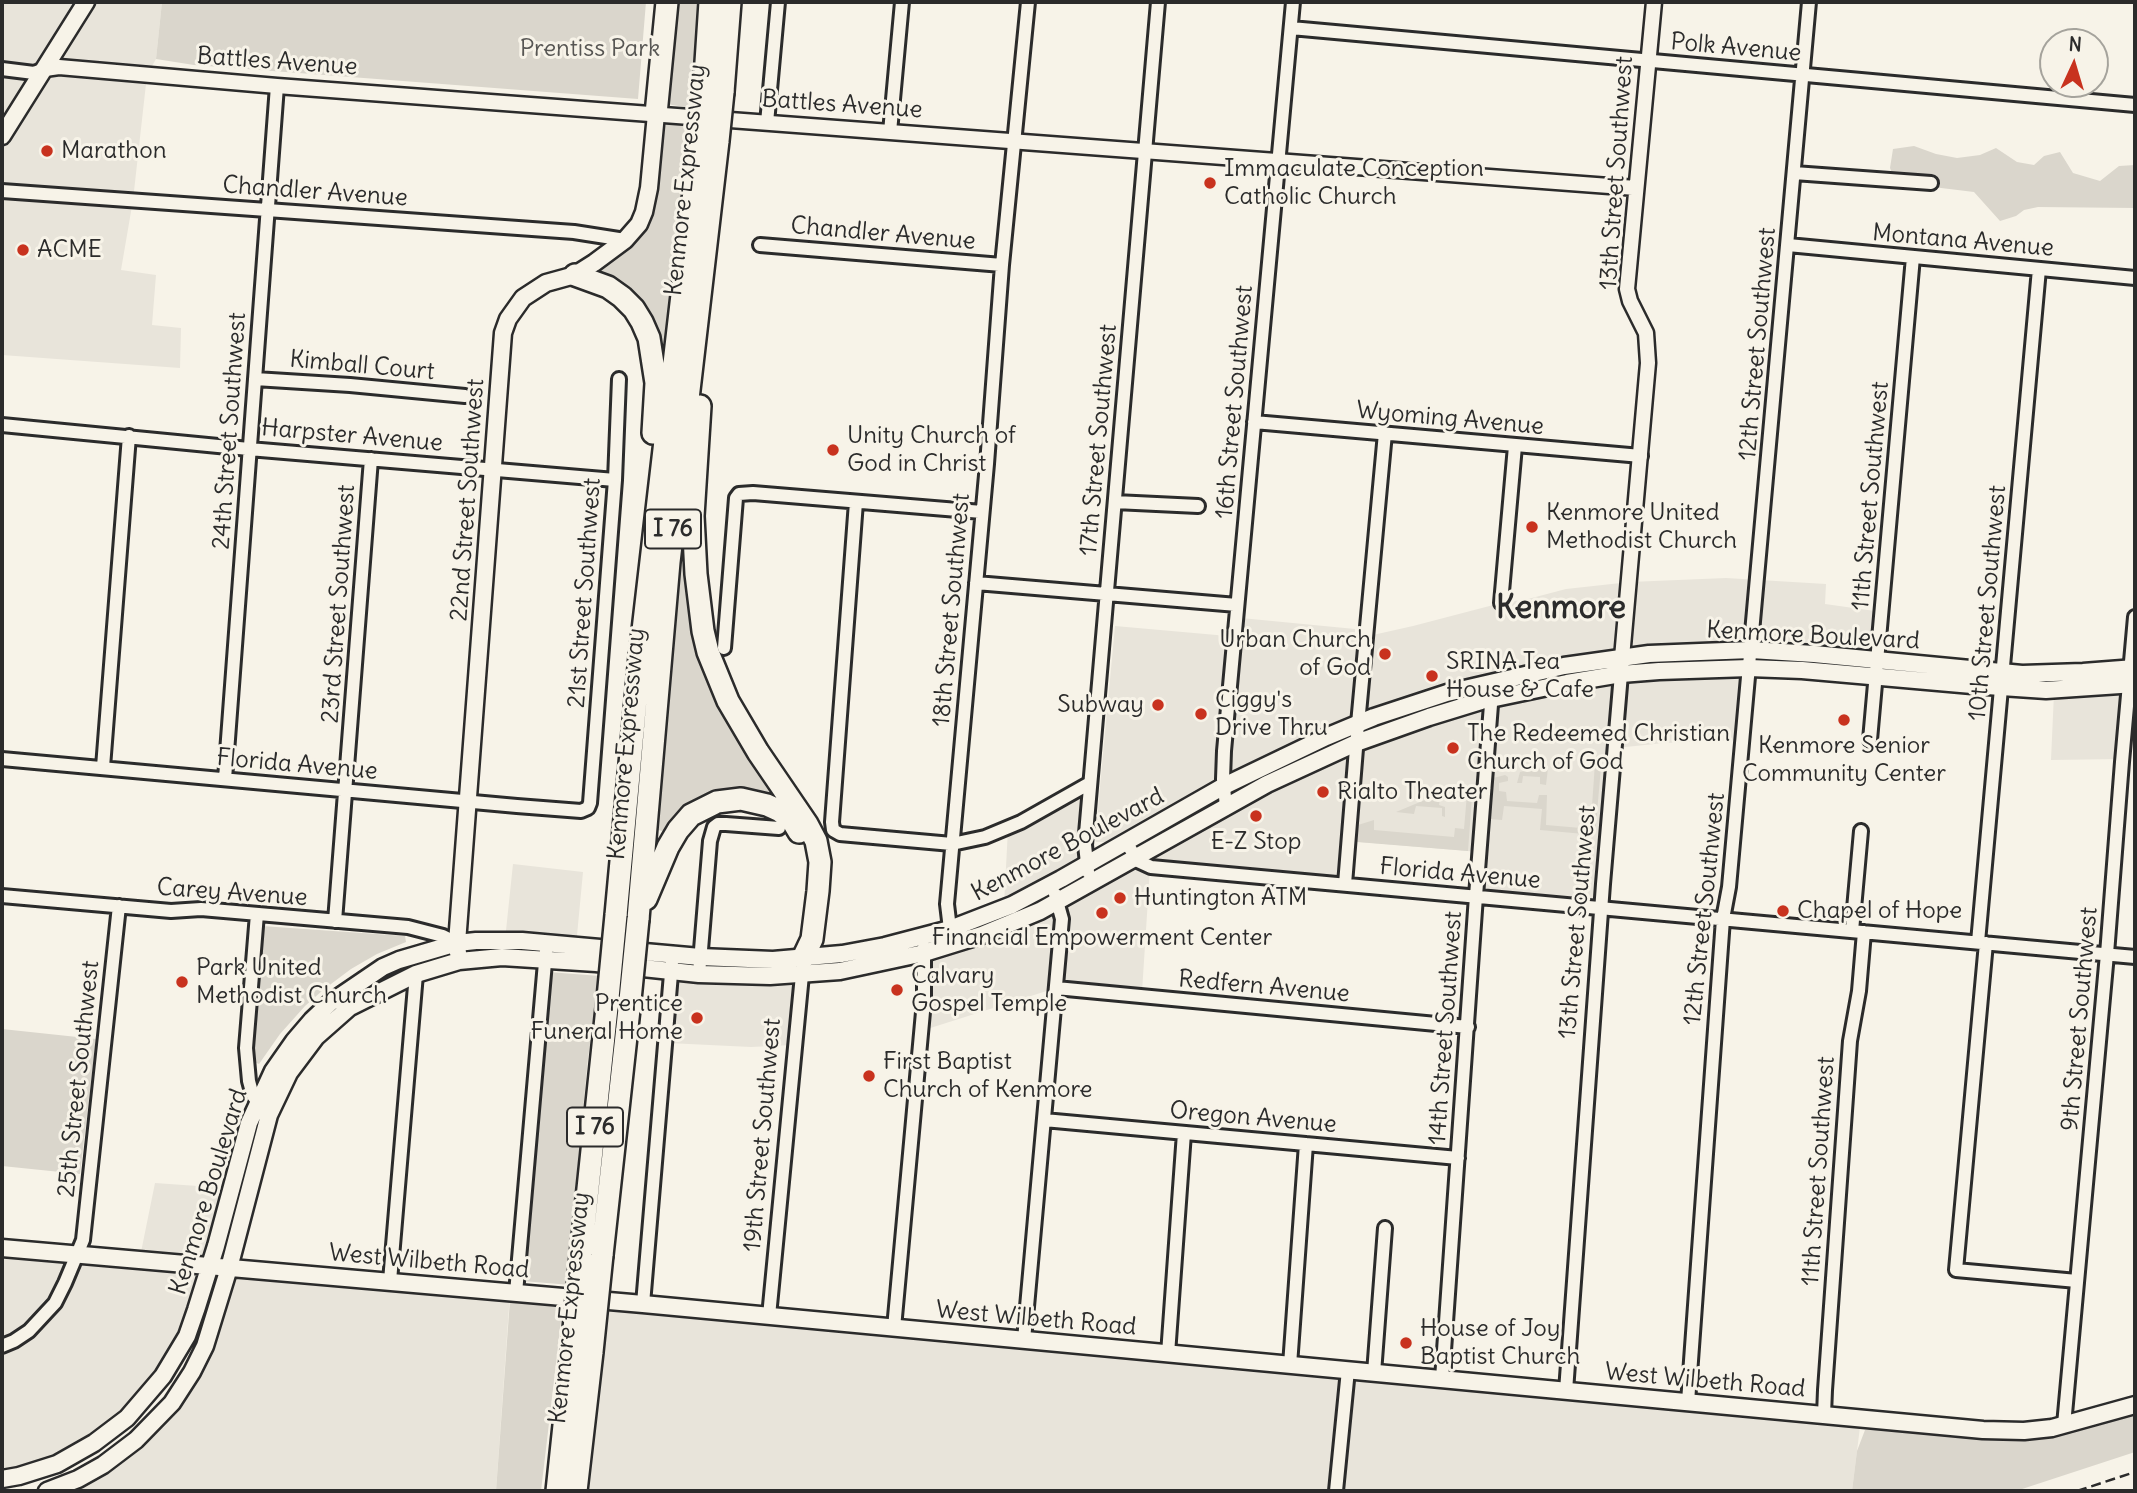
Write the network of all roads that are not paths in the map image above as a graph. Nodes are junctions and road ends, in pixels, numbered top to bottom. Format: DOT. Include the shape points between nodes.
graph roads {
  1 [pos="86,2"];
  2 [pos="667,2"];
  3 [pos="710,2"];
  4 [pos="730,2"];
  5 [pos="778,2"];
  6 [pos="902,2"];
  7 [pos="1028,2"];
  8 [pos="1158,2"];
  9 [pos="1293,2"];
  10 [pos="1654,2"];
  11 [pos="1810,2"];
  12 [pos="1291,28"];
  13 [pos="1648,61"];
  14 [pos="2,69"];
  15 [pos="45,69"];
  16 [pos="1803,75"];
  17 [pos="277,86"];
  18 [pos="713,92"];
  19 [pos="2135,105"];
  20 [pos="656,114"];
  21 [pos="767,123"];
  22 [pos="890,132"];
  23 [pos="2,136"];
  24 [pos="709,141"];
  25 [pos="1014,141"];
  26 [pos="1145,150"];
  27 [pos="1278,161"];
  28 [pos="1794,173"];
  29 [pos="1931,183"];
  30 [pos="1636,188"];
  31 [pos="2,191"];
  32 [pos="267,209"];
  33 [pos="625,240"];
  34 [pos="760,245"];
  35 [pos="1788,245"];
  36 [pos="705,246"];
  37 [pos="1913,257"];
  38 [pos="1002,265"];
  39 [pos="2039,269"];
  40 [pos="575,275"];
  41 [pos="2135,278"];
  42 [pos="255,379"];
  43 [pos="619,379"];
  44 [pos="465,396"];
  45 [pos="1254,422"];
  46 [pos="2,425"];
  47 [pos="1385,433"];
  48 [pos="130,436"];
  49 [pos="1515,446"];
  50 [pos="249,449"];
  51 [pos="1641,456"];
  52 [pos="371,459"];
  53 [pos="493,470"];
  54 [pos="615,480"];
  55 [pos="856,502"];
  56 [pos="1115,502"];
  57 [pos="1198,506"];
  58 [pos="982,512"];
  59 [pos="976,583"];
  60 [pos="1107,594"];
  61 [pos="1501,603"];
  62 [pos="1237,605"];
  63 [pos="2135,617"];
  64 [pos="724,648"];
  65 [pos="1751,650"];
  66 [pos="640,656"];
  67 [pos="1622,657"];
  68 [pos="1749,668"];
  69 [pos="1877,668"];
  70 [pos="1621,674"];
  71 [pos="2133,677"];
  72 [pos="2003,680"];
  73 [pos="1493,681"];
  74 [pos="1492,698"];
  75 [pos="1358,724"];
  76 [pos="1870,740"];
  77 [pos="1356,743"];
  78 [pos="2,759"];
  79 [pos="103,768"];
  80 [pos="225,779"];
  81 [pos="1090,783"];
  82 [pos="1224,786"];
  83 [pos="346,790"];
  84 [pos="468,801"];
  85 [pos="1226,806"];
  86 [pos="588,808"];
  87 [pos="779,828"];
  88 [pos="1861,831"];
  89 [pos="1126,842"];
  90 [pos="953,844"];
  91 [pos="1136,857"];
  92 [pos="1087,865"];
  93 [pos="1090,883"];
  94 [pos="1052,884"];
  95 [pos="1345,884"];
  96 [pos="2,895"];
  97 [pos="1476,897"];
  98 [pos="1057,901"];
  99 [pos="119,906"];
  100 [pos="1601,908"];
  101 [pos="257,914"];
  102 [pos="638,919"];
  103 [pos="1723,919"];
  104 [pos="335,921"];
  105 [pos="950,929"];
  106 [pos="1858,931"];
  107 [pos="925,936"];
  108 [pos="1982,942"];
  109 [pos="457,943"];
  110 [pos="546,951"];
  111 [pos="924,953"];
  112 [pos="2107,954"];
  113 [pos="700,957"];
  114 [pos="2135,957"];
  115 [pos="459,961"];
  116 [pos="672,963"];
  117 [pos="802,967"];
  118 [pos="416,974"];
  119 [pos="699,974"];
  120 [pos="1056,988"];
  121 [pos="1468,1027"];
  122 [pos="265,1104"];
  123 [pos="1044,1120"];
  124 [pos="1184,1133"];
  125 [pos="1306,1144"];
  126 [pos="1458,1158"];
  127 [pos="1385,1228"];
  128 [pos="2,1248"];
  129 [pos="76,1255"];
  130 [pos="592,1255"];
  131 [pos="210,1266"];
  132 [pos="229,1268"];
  133 [pos="390,1281"];
  134 [pos="2077,1281"];
  135 [pos="516,1293"];
  136 [pos="643,1304"];
  137 [pos="769,1316"];
  138 [pos="894,1328"];
  139 [pos="1024,1340"];
  140 [pos="2,1346"];
  141 [pos="582,1351"];
  142 [pos="1168,1353"];
  143 [pos="1290,1365"];
  144 [pos="1348,1370"];
  145 [pos="1374,1373"];
  146 [pos="1442,1379"];
  147 [pos="1566,1391"];
  148 [pos="1688,1402"];
  149 [pos="2135,1405"];
  150 [pos="1824,1415"];
  151 [pos="2064,1425"];
  152 [pos="2,1479"];
  153 [pos="47,1491"];
  154 [pos="557,1491"];
  155 [pos="576,1491"];
  156 [pos="1336,1491"];
  1 -- 15 [label="main road"];
  2 -- 20 [label="highway"];
  3 -- 18 [label="highway, Kenmore Expressway / I 76"];
  4 -- 18 [label="highway, Kenmore Expressway / I 76"];
  5 -- 21 [label="street"];
  6 -- 22 [label="street"];
  7 -- 25 [label="street, 18th Street Southwest"];
  8 -- 26 [label="street, 17th Street Southwest"];
  9 -- 12 [label="street, 16th Street Southwest"];
  10 -- 13 [label="street, 13th Street Southwest"];
  11 -- 16 [label="street, 12th Street Southwest"];
  12 -- 13 [label="street, Polk Avenue"];
  12 -- 27 [label="street, 16th Street Southwest"];
  13 -- 16 [label="street, Polk Avenue"];
  13 -- 30 [label="street, 13th Street Southwest"];
  14 -- 15 [label="street" via="34,73"];
  15 -- 17 [label="street, Battles Avenue"];
  15 -- 23 [label="main road"];
  16 -- 19 [label="street, Polk Avenue"];
  16 -- 28 [label="street, 12th Street Southwest"];
  17 -- 20 [label="street, Battles Avenue"];
  17 -- 32 [label="street, 24th Street Southwest"];
  18 -- 24 [label="highway, Kenmore Expressway / I 76, bridge"];
  20 -- 21 [label="street, Battles Avenue"];
  20 -- 33 [label="main road, 22nd Street Southwest" via="645,212"];
  21 -- 22 [label="street, Battles Avenue"];
  22 -- 25 [label="street, Battles Avenue"];
  24 -- 36 [label="highway, Kenmore Expressway / I 76"];
  24 -- 66 [label="highway, Kenmore Expressway / I 76"];
  25 -- 26 [label="street, Battles Avenue"];
  25 -- 38 [label="street, 18th Street Southwest"];
  26 -- 27 [label="street, Battles Avenue"];
  26 -- 56 [label="street, 17th Street Southwest"];
  27 -- 30 [label="street, Battles Avenue"];
  27 -- 45 [label="street, 16th Street Southwest"];
  28 -- 29 [label="street"];
  28 -- 35 [label="street, 12th Street Southwest"];
  30 -- 51 [label="street, 13th Street Southwest" via="1627,289 1648,344"];
  31 -- 32 [label="street, Chandler Avenue"];
  32 -- 33 [label="street, Chandler Avenue" via="574,232"];
  32 -- 42 [label="street, 24th Street Southwest"];
  33 -- 40 [label="main road, 22nd Street Southwest"];
  34 -- 38 [label="street, Chandler Avenue"];
  35 -- 37 [label="street, Montana Avenue"];
  35 -- 65 [label="street, 12th Street Southwest"];
  36 -- 102 [label="highway, Kenmore Expressway / I 76" via="669,562"];
  36 -- 117 [label="highway" via="693,516 699,608 708,652 728,701 816,841 818,891 812,939"];
  37 -- 39 [label="street, Montana Avenue"];
  37 -- 69 [label="street, 11th Street Southwest"];
  38 -- 58 [label="street, 18th Street Southwest"];
  39 -- 41 [label="street, Montana Avenue"];
  39 -- 72 [label="street, 10th Street Southwest"];
  40 -- 53 [label="main road, 22nd Street Southwest" via="535,289 508,319 503,333"];
  40 -- 66 [label="highway" via="608,287 634,309 649,338 653,360 656,383"];
  42 -- 44 [label="street, Kimball Court"];
  42 -- 50 [label="street, 24th Street Southwest"];
  43 -- 54 [label="street, 21st Street Southwest"];
  45 -- 47 [label="street, Wyoming Avenue"];
  45 -- 62 [label="street, 16th Street Southwest"];
  46 -- 48 [label="street, Harpster Avenue"];
  47 -- 49 [label="street, Wyoming Avenue"];
  47 -- 75 [label="street"];
  48 -- 50 [label="street, Harpster Avenue"];
  48 -- 79 [label="street"];
  49 -- 51 [label="street, Wyoming Avenue"];
  49 -- 61 [label="street"];
  50 -- 52 [label="street, Harpster Avenue"];
  50 -- 80 [label="street, 24th Street Southwest"];
  51 -- 67 [label="street, 13th Street Southwest"];
  52 -- 53 [label="street, Harpster Avenue"];
  52 -- 83 [label="street, 23rd Street Southwest"];
  53 -- 54 [label="street, Harpster Avenue"];
  53 -- 84 [label="main road, 22nd Street Southwest"];
  54 -- 86 [label="street, 21st Street Southwest"];
  55 -- 58 [label="street"];
  55 -- 64 [label="street" via="738,494"];
  55 -- 90 [label="street" via="833,830"];
  56 -- 57 [label="street"];
  56 -- 60 [label="street, 17th Street Southwest"];
  58 -- 59 [label="street, 18th Street Southwest"];
  59 -- 60 [label="street"];
  59 -- 90 [label="street, 18th Street Southwest"];
  60 -- 62 [label="street"];
  60 -- 81 [label="street, 17th Street Southwest"];
  62 -- 82 [label="street, 16th Street Southwest"];
  63 -- 71 [label="street, 9th Street Southwest"];
  65 -- 67 [label="main road, Kenmore Boulevard"];
  65 -- 68 [label="street, 12th Street Southwest"];
  65 -- 69 [label="main road, Kenmore Boulevard" via="1814,654"];
  66 -- 130 [label="highway, Kenmore Expressway / I 76, bridge" via="608,998"];
  67 -- 70 [label="street, 13th Street Southwest"];
  67 -- 73 [label="main road, Kenmore Boulevard"];
  68 -- 69 [label="main road, Kenmore Boulevard"];
  68 -- 70 [label="main road, Kenmore Boulevard"];
  68 -- 103 [label="street, 12th Street Southwest"];
  69 -- 72 [label="main road, Kenmore Boulevard"];
  69 -- 76 [label="street, 11th Street Southwest"];
  70 -- 74 [label="main road, Kenmore Boulevard"];
  70 -- 100 [label="street, 13th Street Southwest"];
  71 -- 72 [label="main road, Kenmore Boulevard" via="2046,690"];
  71 -- 112 [label="street, 9th Street Southwest"];
  72 -- 108 [label="street, 10th Street Southwest"];
  73 -- 74 [label="street, 14th Street Southwest"];
  73 -- 75 [label="main road, Kenmore Boulevard"];
  74 -- 77 [label="main road, Kenmore Boulevard"];
  74 -- 97 [label="street, 14th Street Southwest"];
  75 -- 77 [label="street"];
  75 -- 82 [label="main road, Kenmore Boulevard"];
  77 -- 85 [label="main road, Kenmore Boulevard"];
  77 -- 95 [label="street"];
  78 -- 79 [label="street, Florida Avenue"];
  79 -- 80 [label="street, Florida Avenue"];
  80 -- 83 [label="street, Florida Avenue"];
  81 -- 90 [label="street" via="1021,822"];
  81 -- 92 [label="street, 17th Street Southwest"];
  82 -- 85 [label="street, 16th Street Southwest"];
  82 -- 89 [label="main road, Kenmore Boulevard"];
  83 -- 84 [label="street, Florida Avenue"];
  83 -- 104 [label="street, 23rd Street Southwest"];
  84 -- 86 [label="street, Florida Avenue"];
  84 -- 109 [label="main road, 22nd Street Southwest"];
  85 -- 91 [label="main road, Kenmore Boulevard"];
  87 -- 113 [label="street" via="714,827"];
  88 -- 106 [label="street, 11th Street Southwest"];
  89 -- 91 [label="street"];
  89 -- 92 [label="main road, Kenmore Boulevard"];
  90 -- 105 [label="street, 18th Street Southwest" via="947,904"];
  91 -- 93 [label="main road, Kenmore Boulevard"];
  91 -- 95 [label="street, Florida Avenue" via="1151,867"];
  92 -- 93 [label="street, 17th Street Southwest"];
  92 -- 94 [label="main road, Kenmore Boulevard"];
  93 -- 98 [label="main road, Kenmore Boulevard"];
  94 -- 98 [label="street"];
  94 -- 105 [label="main road, Kenmore Boulevard"];
  95 -- 97 [label="street, Florida Avenue"];
  96 -- 99 [label="street, Carey Avenue"];
  97 -- 100 [label="street, Florida Avenue"];
  97 -- 121 [label="street, 14th Street Southwest"];
  98 -- 111 [label="main road, Kenmore Boulevard" via="982,935"];
  98 -- 120 [label="street" via="1062,919"];
  99 -- 101 [label="street, Carey Avenue"];
  99 -- 129 [label="street, 25th Street Southwest" via="83,1240"];
  100 -- 103 [label="street, Florida Avenue"];
  100 -- 147 [label="street, 13th Street Southwest"];
  101 -- 104 [label="street, Carey Avenue"];
  101 -- 122 [label="street" via="246,1048 253,1096"];
  102 -- 117 [label="highway" via="668,847 691,815 717,802 753,800 793,822 805,846 808,880"];
  102 -- 130 [label="highway, Kenmore Expressway / I 76, bridge" via="631,1000"];
  103 -- 106 [label="street, Florida Avenue"];
  103 -- 148 [label="street, 12th Street Southwest"];
  104 -- 109 [label="street, Carey Avenue" via="408,927"];
  105 -- 107 [label="main road, Kenmore Boulevard"];
  106 -- 108 [label="street, Florida Avenue"];
  106 -- 150 [label="street, 11th Street Southwest" via="1859,991 1850,1041"];
  107 -- 111 [label="street"];
  107 -- 117 [label="main road, Kenmore Boulevard"];
  108 -- 112 [label="street, Florida Avenue"];
  108 -- 134 [label="street, 10th Street Southwest" via="1956,1270"];
  109 -- 110 [label="main road, Kenmore Boulevard" via="505,940"];
  109 -- 115 [label="main road, 22nd Street Southwest"];
  109 -- 122 [label="main road, Kenmore Boulevard" via="383,967 330,1003 284,1054"];
  110 -- 115 [label="main road, Kenmore Boulevard"];
  110 -- 116 [label="main road, Kenmore Boulevard"];
  110 -- 135 [label="street"];
  111 -- 117 [label="main road, Kenmore Boulevard" via="862,967"];
  111 -- 138 [label="street" via="924,1001"];
  112 -- 114 [label="street, Florida Avenue"];
  112 -- 134 [label="street, 9th Street Southwest"];
  113 -- 116 [label="main road, Kenmore Boulevard"];
  113 -- 117 [label="main road, Kenmore Boulevard" via="774,960"];
  113 -- 119 [label="street"];
  115 -- 118 [label="main road, Kenmore Boulevard"];
  116 -- 119 [label="main road, Kenmore Boulevard"];
  116 -- 136 [label="street"];
  117 -- 119 [label="main road, Kenmore Boulevard" via="763,976"];
  117 -- 137 [label="street, 19th Street Southwest"];
  118 -- 122 [label="main road, Kenmore Boulevard" via="350,1007 316,1037"];
  118 -- 133 [label="street"];
  120 -- 121 [label="street, Redfern Avenue"];
  120 -- 123 [label="street"];
  121 -- 126 [label="street, 14th Street Southwest"];
  122 -- 131 [label="main road, Kenmore Boulevard" via="246,1135"];
  122 -- 132 [label="main road, Kenmore Boulevard"];
  123 -- 124 [label="street, Oregon Avenue"];
  123 -- 139 [label="street"];
  124 -- 125 [label="street, Oregon Avenue"];
  124 -- 142 [label="street"];
  125 -- 126 [label="street, Oregon Avenue"];
  125 -- 143 [label="street"];
  126 -- 146 [label="street, 14th Street Southwest"];
  127 -- 145 [label="street"];
  128 -- 129 [label="main road, West Wilbeth Road"];
  129 -- 131 [label="main road, West Wilbeth Road"];
  129 -- 140 [label="street, 25th Street Southwest" via="55,1303 29,1331"];
  130 -- 141 [label="highway, Kenmore Expressway / I 76, bridge"];
  131 -- 132 [label="main road, West Wilbeth Road"];
  131 -- 152 [label="main road, Kenmore Boulevard" via="180,1350 127,1418 76,1454"];
  132 -- 133 [label="main road, West Wilbeth Road"];
  132 -- 153 [label="main road, Kenmore Boulevard" via="205,1346 172,1404 118,1455"];
  133 -- 135 [label="main road, West Wilbeth Road"];
  134 -- 151 [label="street, 9th Street Southwest"];
  135 -- 136 [label="main road, West Wilbeth Road"];
  136 -- 137 [label="main road, West Wilbeth Road"];
  137 -- 138 [label="main road, West Wilbeth Road"];
  138 -- 139 [label="main road, West Wilbeth Road"];
  139 -- 142 [label="main road, West Wilbeth Road"];
  141 -- 154 [label="highway, Kenmore Expressway / I 76"];
  141 -- 155 [label="highway, Kenmore Expressway / I 76"];
  142 -- 143 [label="main road, West Wilbeth Road"];
  143 -- 144 [label="main road, West Wilbeth Road"];
  144 -- 145 [label="main road, West Wilbeth Road"];
  144 -- 156 [label="street"];
  145 -- 146 [label="main road, West Wilbeth Road"];
  146 -- 147 [label="main road, West Wilbeth Road"];
  147 -- 148 [label="main road, West Wilbeth Road"];
  148 -- 150 [label="main road, West Wilbeth Road"];
  149 -- 151 [label="main road, West Wilbeth Road"];
  150 -- 151 [label="main road, West Wilbeth Road" via="2008,1431"];
}
